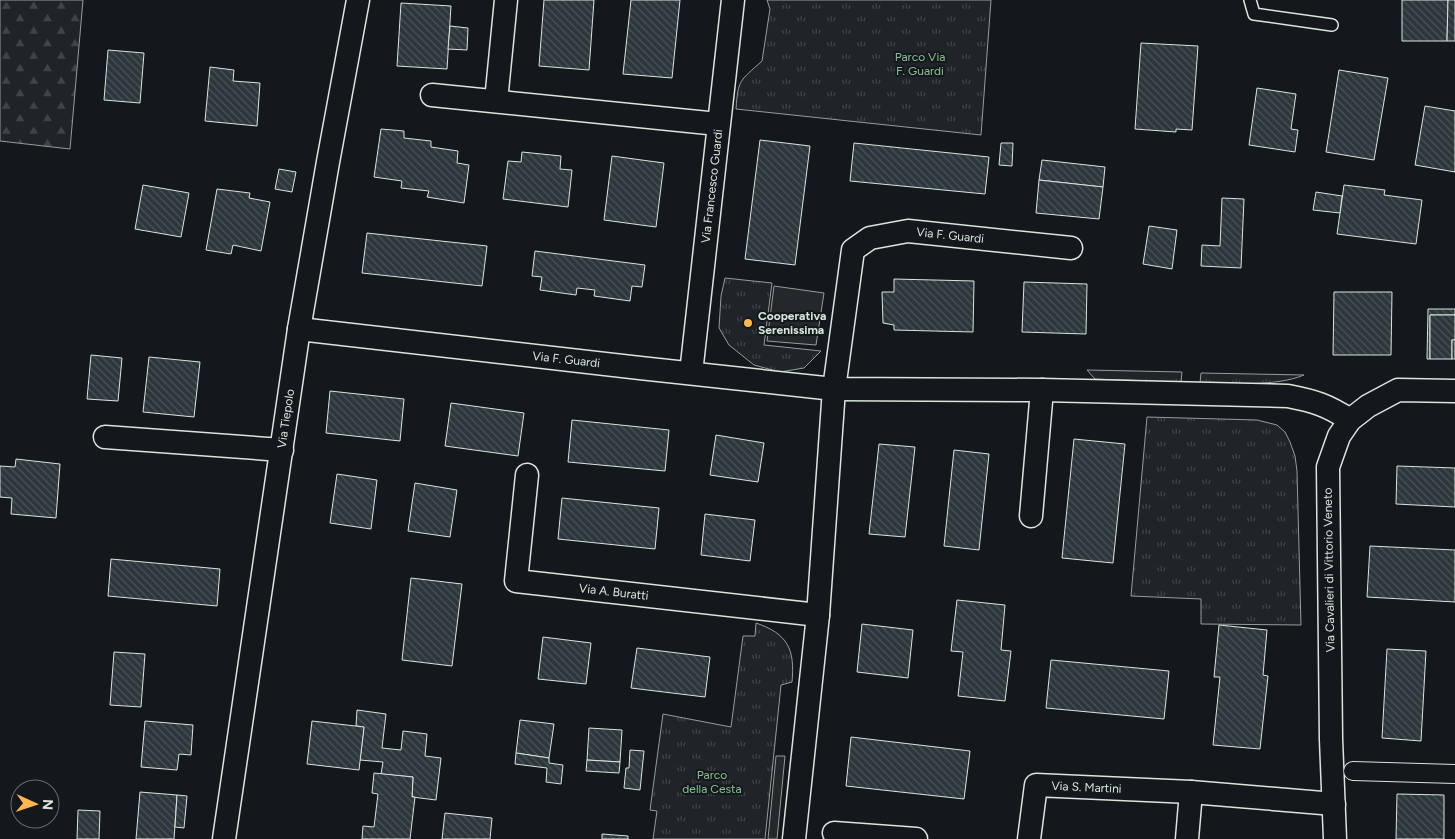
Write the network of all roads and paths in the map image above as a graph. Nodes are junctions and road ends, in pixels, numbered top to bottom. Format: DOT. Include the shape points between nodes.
graph roads {
  1 [pos="358,0"];
  2 [pos="506,0"];
  3 [pos="733,0"];
  4 [pos="1250,0"];
  5 [pos="1332,25"];
  6 [pos="432,95"];
  7 [pos="496,101"];
  8 [pos="718,124"];
  9 [pos="1071,248"];
  10 [pos="299,328"];
  11 [pos="691,373"];
  12 [pos="834,389"];
  13 [pos="1042,390"];
  14 [pos="1455,391"];
  15 [pos="1350,420"];
  16 [pos="105,437"];
  17 [pos="282,450"];
  18 [pos="527,475"];
  19 [pos="1031,516"];
  20 [pos="818,615"];
  21 [pos="1353,771"];
  22 [pos="1455,774"];
  23 [pos="1190,792"];
  24 [pos="1334,804"];
  25 [pos="834,833"];
  26 [pos="224,839"];
  27 [pos="794,839"];
  28 [pos="916,839"];
  29 [pos="1029,839"];
  30 [pos="1187,839"];
  31 [pos="1335,839"];
  1 -- 10 [label="street, Via Tiepolo"];
  2 -- 7 [label="street"];
  3 -- 8 [label="street, Via Francesco Guardi"];
  4 -- 5 [label="lane" via="1254,14"];
  6 -- 7 [label="street"];
  7 -- 8 [label="street"];
  8 -- 11 [label="street, Via Francesco Guardi"];
  9 -- 12 [label="street, Via F. Guardi" via="908,232 870,238 853,250"];
  10 -- 11 [label="street, Via F. Guardi"];
  10 -- 17 [label="street, Via Tiepolo"];
  11 -- 12 [label="street, Via F. Guardi"];
  12 -- 13 [label="street, Via F. Guardi"];
  12 -- 20 [label="street"];
  13 -- 15 [label="street, Via F. Guardi" via="1288,396 1316,402"];
  13 -- 19 [label="street"];
  14 -- 15 [label="street, Via Cavalieri di Vittorio Veneto" via="1398,390"];
  15 -- 24 [label="street, Via Cavalieri di Vittorio Veneto" via="1339,436 1328,467"];
  16 -- 17 [label="street"];
  17 -- 26 [label="street, Via Tiepolo"];
  18 -- 20 [label="street, Via A. Buratti" via="516,582"];
  20 -- 27 [label="street"];
  21 -- 22 [label="street"];
  23 -- 24 [label="street, Via S. Martini"];
  23 -- 29 [label="street, Via S. Martini" via="1036,785"];
  23 -- 30 [label="street"];
  24 -- 31 [label="street, Via Cavalieri di Vittorio Veneto"];
  25 -- 28 [label="street"];
}
